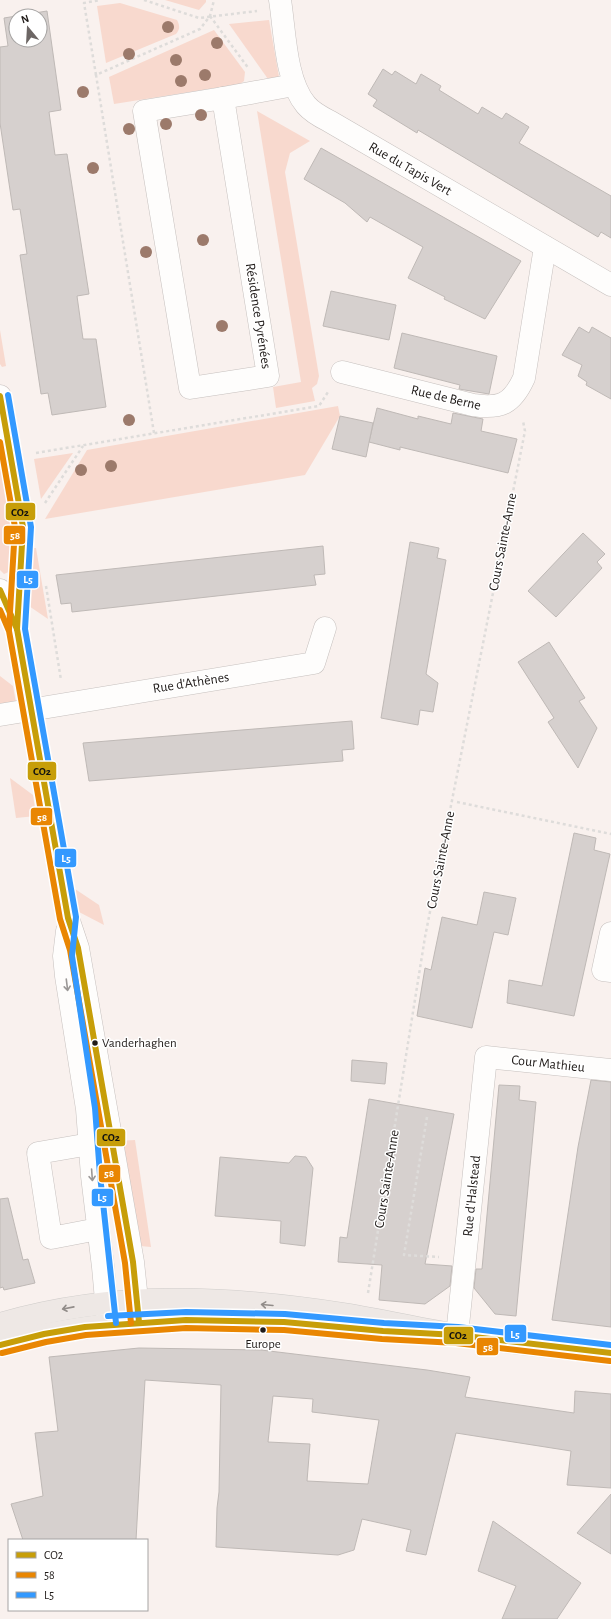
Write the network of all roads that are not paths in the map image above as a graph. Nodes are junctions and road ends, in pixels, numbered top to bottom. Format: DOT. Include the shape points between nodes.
graph roads {
  1 [pos="281,4"];
  2 [pos="294,85"];
  3 [pos="223,98"];
  4 [pos="545,247"];
  5 [pos="611,285"];
  6 [pos="342,372"];
  7 [pos="0,396"];
  8 [pos="0,590"];
  9 [pos="325,628"];
  10 [pos="16,629"];
  11 [pos="31,710"];
  12 [pos="0,715"];
  13 [pos="68,918"];
  14 [pos="611,933"];
  15 [pos="611,971"];
  16 [pos="486,1057"];
  17 [pos="611,1070"];
  18 [pos="90,1144"];
  19 [pos="98,1229"];
  20 [pos="137,1299"];
  21 [pos="106,1302"];
  22 [pos="139,1322"];
  23 [pos="0,1324"];
  24 [pos="108,1324"];
  25 [pos="457,1335"];
  26 [pos="0,1345"];
  27 [pos="611,1353"];
  1 -- 2 [label="street, Rue du Tapis Vert"];
  2 -- 3 [label="street"];
  2 -- 4 [label="street, Rue du Tapis Vert" via="306,106 315,113"];
  3 -- 3 [label="street, Résidence Pyrénées" via="144,111 190,388 268,376"];
  4 -- 5 [label="street, Rue du Tapis Vert"];
  4 -- 6 [label="street, Rue de Berne" via="524,378 517,393 509,401 500,406 473,406"];
  7 -- 10 [label="street" via="21,514 23,542"];
  8 -- 10 [label="street"];
  9 -- 11 [label="street, Rue d'Athènes" via="314,663"];
  10 -- 11 [label="street"];
  11 -- 12 [label="street, Rue d'Athènes"];
  11 -- 13 [label="street"];
  13 -- 18 [label="street, one-way" via="64,956"];
  13 -- 20 [label="street" via="78,948 133,1262"];
  14 -- 15 [label="street" via="603,970"];
  16 -- 17 [label="street, Cour Mathieu"];
  16 -- 25 [label="street, Rue d'Halstead"];
  18 -- 19 [label="street, one-way"];
  18 -- 19 [label="street" via="38,1153 51,1238"];
  19 -- 21 [label="street"];
  20 -- 21 [label="main road"];
  20 -- 22 [label="street"];
  25 -- 20 [label="main road, one-way" via="364,1318 247,1303 179,1298"];
  21 -- 23 [label="main road, one-way" via="57,1310"];
  21 -- 24 [label="street"];
  22 -- 24 [label="main road"];
  22 -- 25 [label="main road" via="277,1322"];
  24 -- 26 [label="main road" via="44,1334"];
  25 -- 27 [label="main road"];
}
